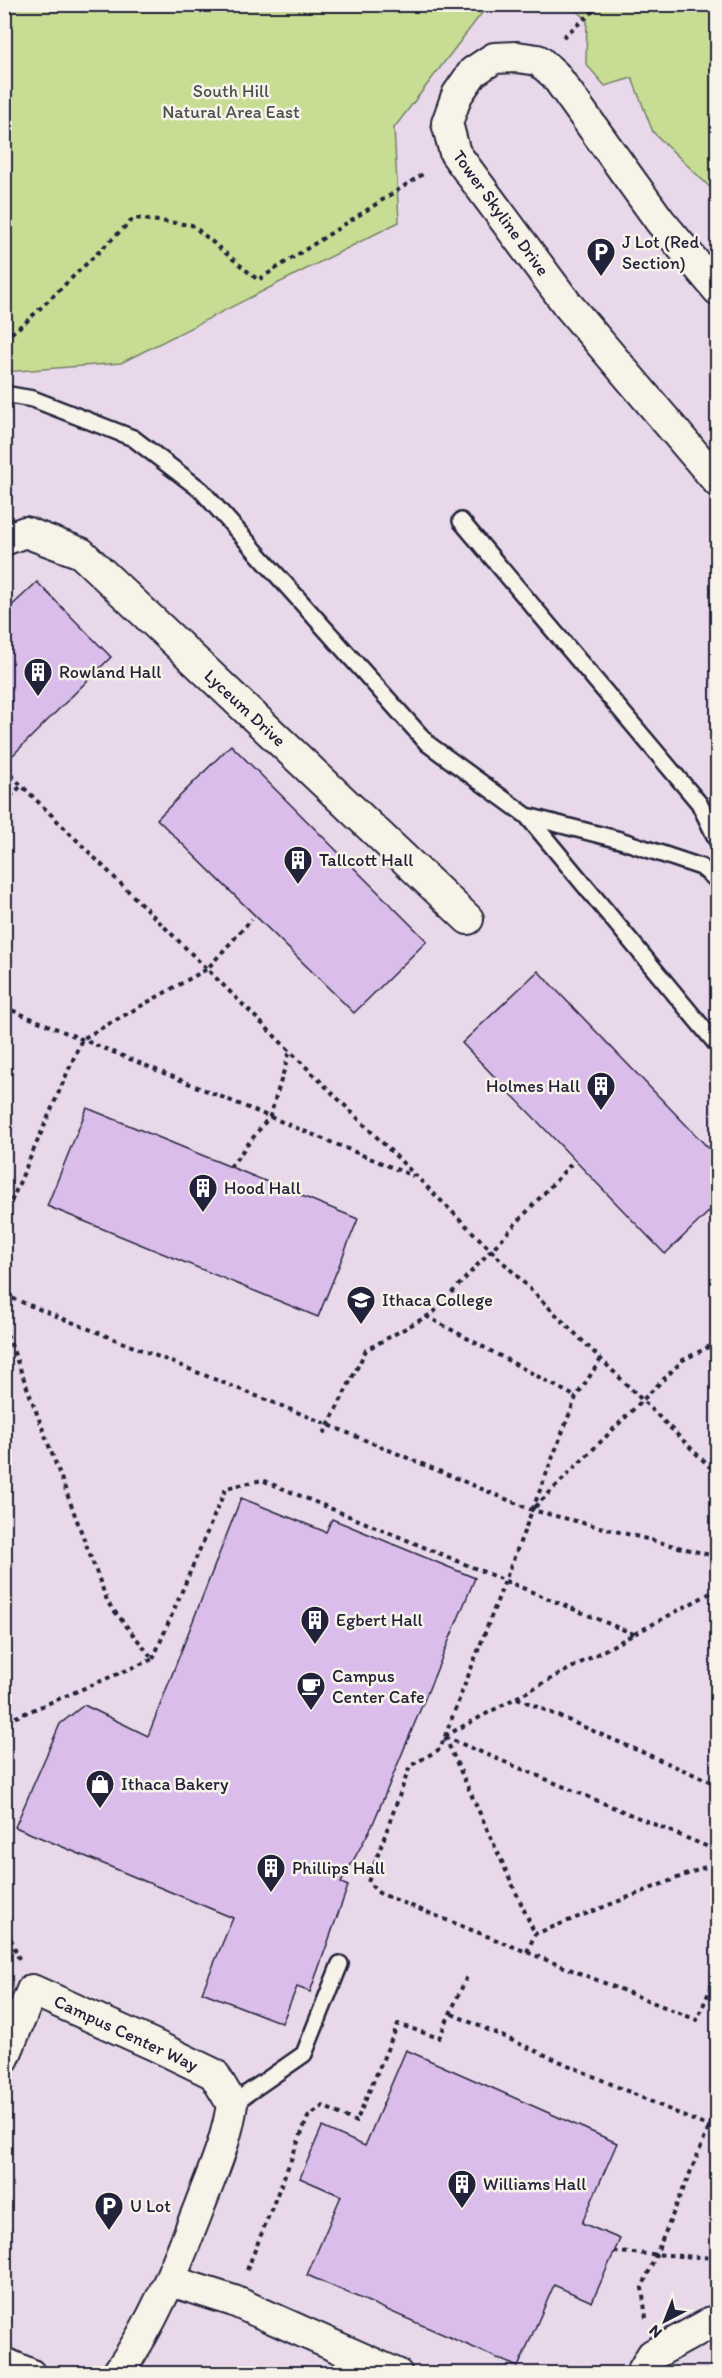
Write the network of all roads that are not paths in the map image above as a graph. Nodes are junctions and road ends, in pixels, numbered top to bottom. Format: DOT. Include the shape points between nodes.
graph roads {
  1 [pos="717,290"];
  2 [pos="4,394"];
  3 [pos="717,482"];
  4 [pos="461,521"];
  5 [pos="4,540"];
  6 [pos="527,816"];
  7 [pos="717,842"];
  8 [pos="717,881"];
  9 [pos="468,919"];
  10 [pos="717,1046"];
  11 [pos="340,1964"];
  12 [pos="4,2058"];
  13 [pos="232,2104"];
  14 [pos="171,2281"];
  15 [pos="717,2319"];
  16 [pos="4,2363"];
  17 [pos="646,2364"];
  18 [pos="30,2373"];
  19 [pos="117,2373"];
  20 [pos="397,2373"];
  1 -- 3 [label="street, Tower Skyline Drive" via="660,221 555,75 538,60 517,57 494,58 473,72 457,95 447,123 455,153 567,304"];
  2 -- 6 [label="lane" via="33,399 133,438 201,490 428,744"];
  4 -- 7 [label="lane" via="699,803"];
  5 -- 9 [label="street, Lyceum Drive" via="25,532 81,553"];
  6 -- 8 [label="lane" via="702,867"];
  6 -- 10 [label="lane"];
  11 -- 13 [label="lane" via="304,2054"];
  12 -- 13 [label="street, Campus Center Way" via="32,1990 214,2074"];
  13 -- 14 [label="street" via="228,2132"];
  14 -- 19 [label="street" via="137,2346"];
  14 -- 20 [label="street" via="234,2301"];
  15 -- 17 [label="street"];
  16 -- 18 [label="street"];
}
